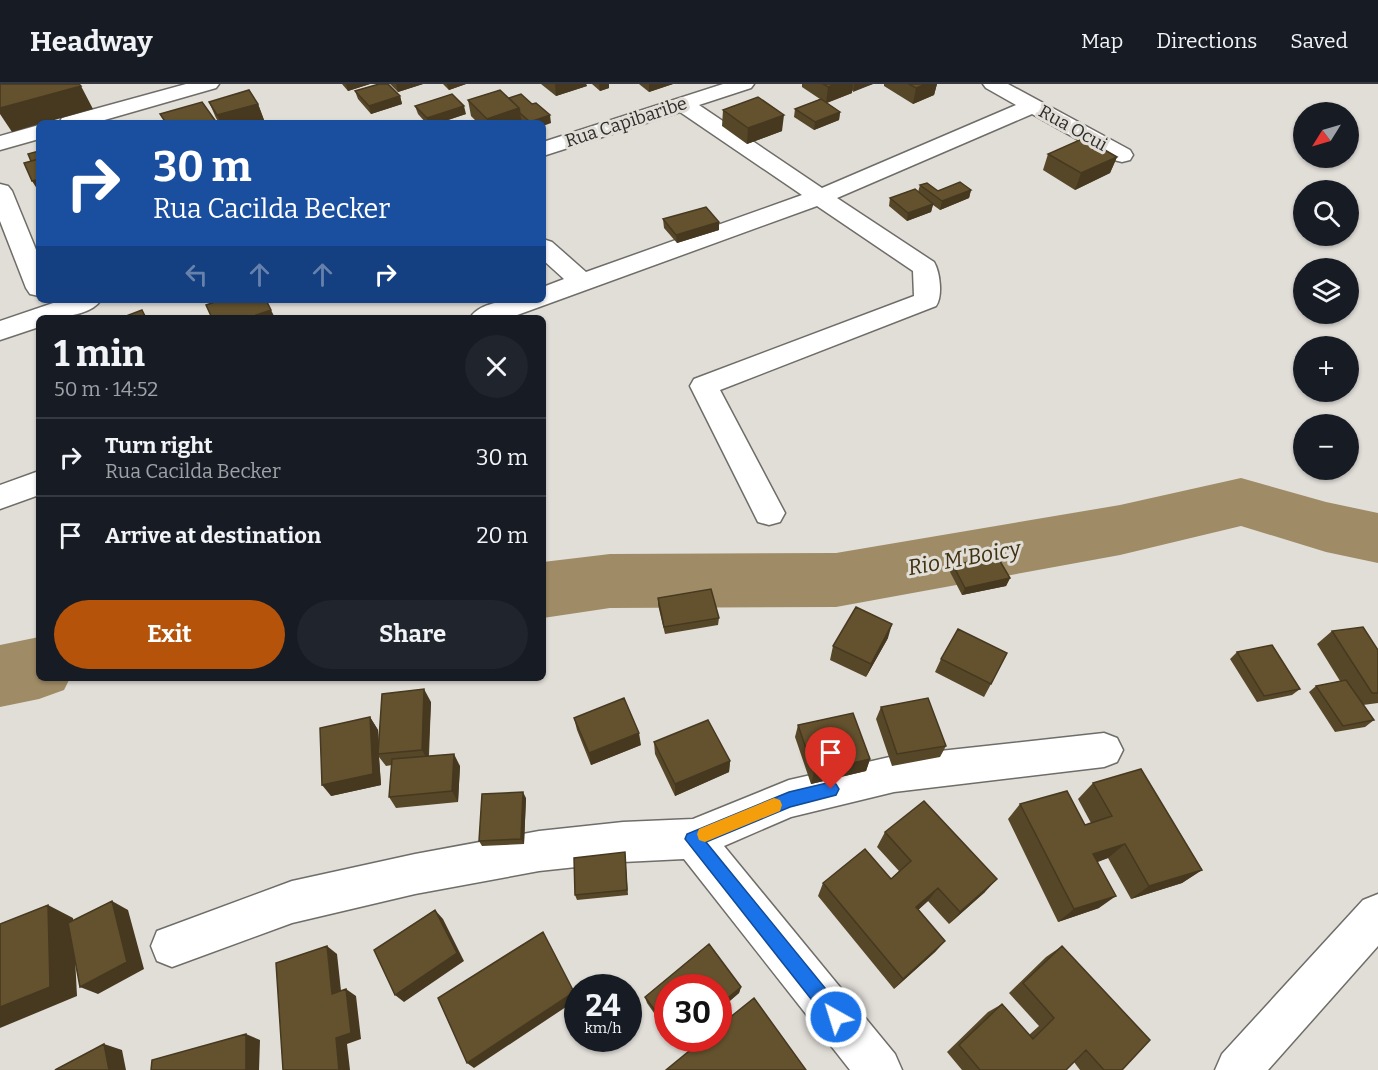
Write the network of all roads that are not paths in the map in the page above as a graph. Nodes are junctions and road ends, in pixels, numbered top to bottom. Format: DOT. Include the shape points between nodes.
graph roads {
  1 [pos="209,84"];
  2 [pos="744,84"];
  3 [pos="993,84"];
  4 [pos="683,104"];
  5 [pos="1033,106"];
  6 [pos="81,120"];
  7 [pos="36,133"];
  8 [pos="0,142"];
  9 [pos="546,148"];
  10 [pos="1122,155"];
  11 [pos="0,191"];
  12 [pos="822,196"];
  13 [pos="546,250"];
  14 [pos="36,281"];
  15 [pos="582,282"];
  16 [pos="546,295"];
  17 [pos="68,303"];
  18 [pos="524,303"];
  19 [pos="47,306"];
  20 [pos="491,315"];
  21 [pos="0,331"];
  22 [pos="36,484"];
  23 [pos="0,497"];
  24 [pos="769,513"];
  25 [pos="1104,750"];
  26 [pos="693,839"];
  27 [pos="1378,915"];
  28 [pos="172,946"];
  29 [pos="879,1070"];
  30 [pos="1238,1070"];
  1 -- 6 [label="street"];
  2 -- 4 [label="street, Rua Capibaribe"];
  3 -- 5 [label="street, Rua Ocui"];
  4 -- 9 [label="street, Rua Capibaribe"];
  4 -- 12 [label="street"];
  5 -- 10 [label="street, Rua Ocui"];
  5 -- 12 [label="street"];
  7 -- 8 [label="street"];
  11 -- 14 [label="street"];
  12 -- 15 [label="street"];
  12 -- 24 [label="street" via="925,268 927,300 704,386"];
  13 -- 15 [label="street"];
  15 -- 16 [label="street"];
  17 -- 19 [label="street"];
  18 -- 20 [label="street"];
  19 -- 21 [label="street"];
  22 -- 23 [label="street"];
  25 -- 26 [label="street" via="894,774 789,800"];
  26 -- 28 [label="street" via="539,851 415,874 292,902"];
  26 -- 29 [label="street"];
  27 -- 30 [label="street"];
}
